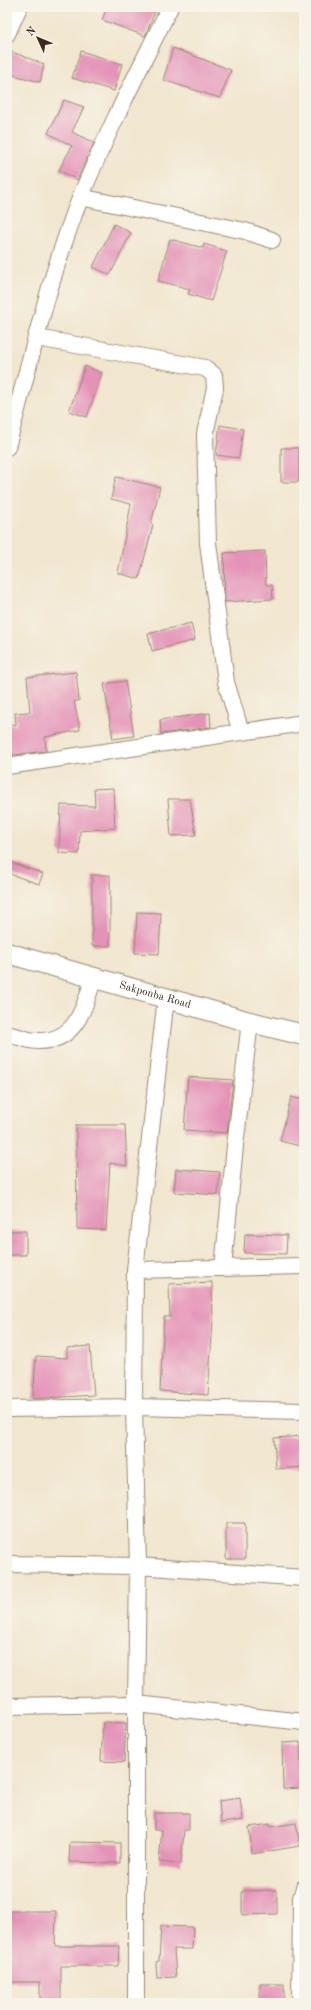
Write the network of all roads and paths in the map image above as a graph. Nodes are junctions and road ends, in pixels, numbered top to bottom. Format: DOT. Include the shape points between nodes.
graph roads {
  1 [pos="19,7"];
  2 [pos="170,7"];
  3 [pos="7,34"];
  4 [pos="80,197"];
  5 [pos="272,240"];
  6 [pos="37,338"];
  7 [pos="7,447"];
  8 [pos="304,722"];
  9 [pos="241,732"];
  10 [pos="7,766"];
  11 [pos="7,953"];
  12 [pos="94,977"];
  13 [pos="166,998"];
  14 [pos="250,1022"];
  15 [pos="11,1035"];
  16 [pos="304,1036"];
  17 [pos="304,1266"];
  18 [pos="224,1268"];
  19 [pos="134,1270"];
  20 [pos="134,1407"];
  21 [pos="7,1409"];
  22 [pos="304,1411"];
  23 [pos="7,1564"];
  24 [pos="138,1566"];
  25 [pos="304,1578"];
  26 [pos="136,1704"];
  27 [pos="7,1706"];
  28 [pos="304,1722"];
  29 [pos="304,1888"];
  30 [pos="136,2003"];
  31 [pos="300,2003"];
  1 -- 3 [label="street"];
  2 -- 4 [label="street"];
  4 -- 5 [label="street" via="245,231"];
  4 -- 6 [label="street" via="50,288"];
  6 -- 7 [label="street"];
  6 -- 9 [label="street" via="205,368 214,375 215,388 205,434 208,543 226,682"];
  8 -- 9 [label="street"];
  9 -- 10 [label="street"];
  11 -- 12 [label="main road, Sakponba Road"];
  12 -- 13 [label="main road, Sakponba Road"];
  12 -- 15 [label="street" via="80,1017 70,1029 55,1040 37,1041"];
  13 -- 14 [label="main road, Sakponba Road"];
  13 -- 19 [label="street"];
  14 -- 16 [label="main road, Sakponba Road"];
  14 -- 18 [label="street"];
  17 -- 18 [label="street"];
  18 -- 19 [label="street"];
  19 -- 20 [label="street"];
  20 -- 21 [label="street"];
  20 -- 22 [label="street"];
  20 -- 24 [label="street"];
  23 -- 24 [label="street"];
  24 -- 25 [label="street"];
  24 -- 26 [label="street"];
  26 -- 27 [label="street"];
  26 -- 28 [label="street"];
  26 -- 30 [label="street"];
  29 -- 31 [label="street" via="301,1898"];
}
